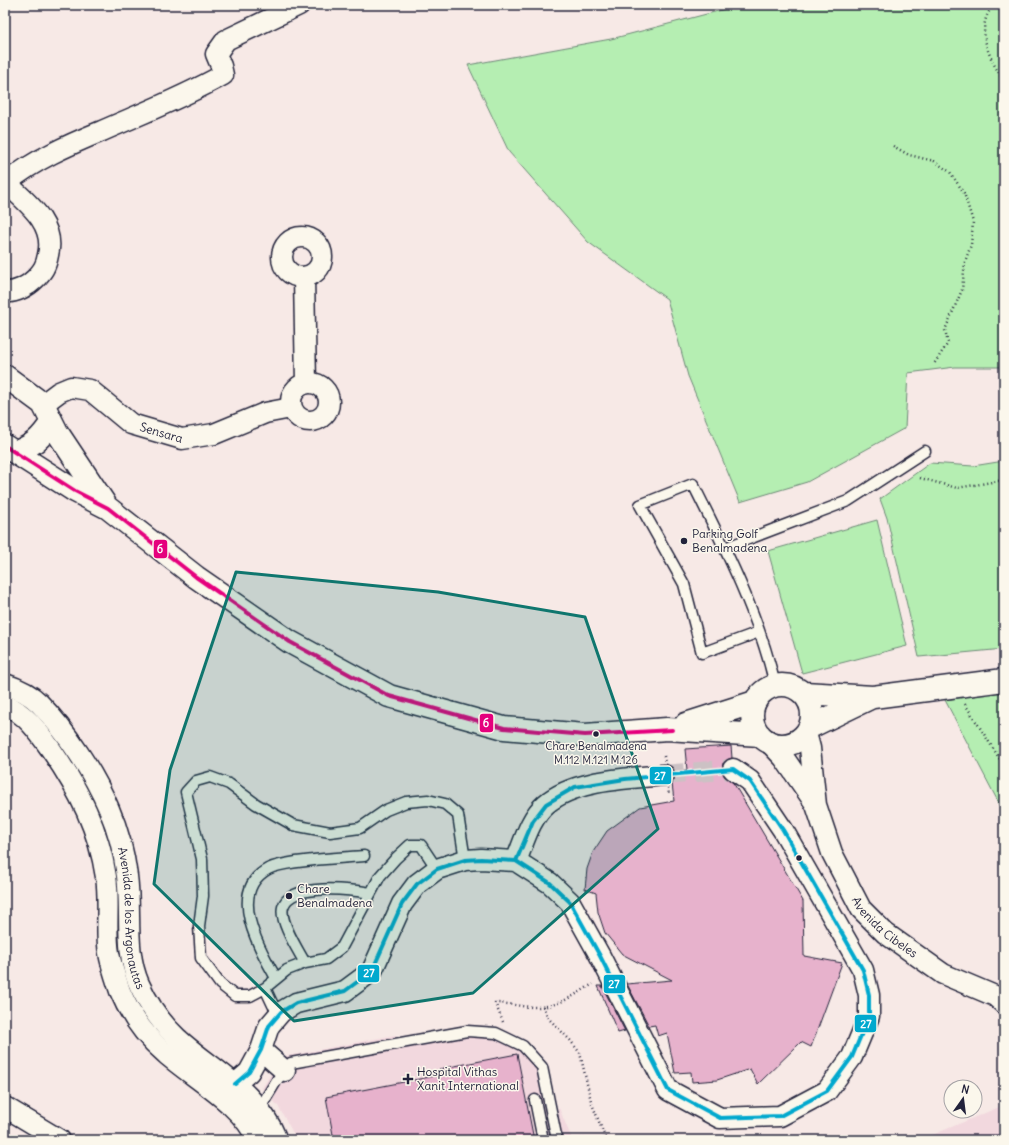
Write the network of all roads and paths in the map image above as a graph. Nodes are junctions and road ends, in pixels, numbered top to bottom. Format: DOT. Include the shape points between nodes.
graph roads {
  1 [pos="299,5"];
  2 [pos="994,5"];
  3 [pos="1004,81"];
  4 [pos="893,146"];
  5 [pos="6,183"];
  6 [pos="304,277"];
  7 [pos="5,292"];
  8 [pos="934,364"];
  9 [pos="5,376"];
  10 [pos="306,384"];
  11 [pos="291,408"];
  12 [pos="47,413"];
  13 [pos="11,449"];
  14 [pos="924,451"];
  15 [pos="920,478"];
  16 [pos="1004,480"];
  17 [pos="108,508"];
  18 [pos="725,548"];
  19 [pos="759,632"];
  20 [pos="1004,680"];
  21 [pos="5,684"];
  22 [pos="775,685"];
  23 [pos="954,686"];
  24 [pos="804,693"];
  25 [pos="873,697"];
  26 [pos="755,702"];
  27 [pos="5,705"];
  28 [pos="667,729"];
  29 [pos="808,730"];
  30 [pos="764,738"];
  31 [pos="664,756"];
  32 [pos="1004,763"];
  33 [pos="733,770"];
  34 [pos="664,775"];
  35 [pos="669,795"];
  36 [pos="816,805"];
  37 [pos="364,856"];
  38 [pos="465,860"];
  39 [pos="516,861"];
  40 [pos="438,869"];
  41 [pos="371,893"];
  42 [pos="861,909"];
  43 [pos="835,924"];
  44 [pos="305,963"];
  45 [pos="609,974"];
  46 [pos="276,978"];
  47 [pos="265,988"];
  48 [pos="1004,1004"];
  49 [pos="543,1006"];
  50 [pos="281,1012"];
  51 [pos="503,1036"];
  52 [pos="262,1050"];
  53 [pos="285,1071"];
  54 [pos="235,1084"];
  55 [pos="535,1100"];
  56 [pos="5,1107"];
  57 [pos="260,1108"];
  58 [pos="60,1140"];
  59 [pos="257,1140"];
  60 [pos="278,1140"];
  61 [pos="543,1140"];
  62 [pos="557,1140"];
  63 [pos="606,1140"];
  1 -- 5 [label="street" via="226,40 216,54 223,75 196,90 73,143 22,170"];
  2 -- 3 [label="path" via="984,24 985,37 987,50"];
  4 -- 8 [label="path" via="909,156 934,162 950,172 964,193 973,222 962,290 945,330 948,343"];
  5 -- 7 [label="street" via="42,218 50,236 50,250 45,270 30,285"];
  6 -- 10 [label="street"];
  9 -- 12 [label="main road"];
  10 -- 11 [label="street" via="295,390"];
  10 -- 11 [label="street" via="318,385 328,394 327,412 317,420 305,421 294,414"];
  11 -- 12 [label="street, Sensara" via="265,413 214,434 182,439 131,424 90,390 71,387 58,392"];
  12 -- 13 [label="main road" via="42,436 31,446"];
  12 -- 17 [label="main road" via="85,476"];
  13 -- 17 [label="main road" via="75,491"];
  14 -- 18 [label="lane" via="848,501"];
  15 -- 16 [label="path" via="957,488"];
  17 -- 28 [label="main road" via="196,578 290,642 389,696 504,728 585,735"];
  18 -- 19 [label="lane"];
  18 -- 19 [label="lane" via="693,484 640,505 684,584 702,653"];
  19 -- 22 [label="lane"];
  20 -- 23 [label="main road"];
  21 -- 54 [label="street, Avenida de los Argonautas" via="17,688 38,703 56,724 90,771 109,809 120,842 127,877 130,951 138,983 154,1012 177,1038"];
  22 -- 24 [label="main road" via="786,685"];
  22 -- 26 [label="main road" via="760,694"];
  23 -- 25 [label="main road"];
  23 -- 32 [label="path"];
  24 -- 25 [label="main road"];
  24 -- 29 [label="main road" via="810,703 812,715"];
  25 -- 29 [label="main road"];
  26 -- 28 [label="main road" via="710,718"];
  26 -- 30 [label="main road" via="752,719"];
  27 -- 59 [label="street, Avenida de los Argonautas" via="25,718 45,742 72,781 90,816 106,878 109,952 120,990 139,1026 165,1054 249,1123"];
  28 -- 30 [label="main road"];
  29 -- 30 [label="main road" via="795,742 781,745"];
  29 -- 36 [label="street, Avenida Cibeles"];
  30 -- 36 [label="street, Avenida Cibeles" via="784,758"];
  31 -- 35 [label="path, bridge"];
  33 -- 43 [label="street" via="750,781 783,830"];
  34 -- 39 [label="street" via="575,787 546,804 532,821"];
  36 -- 42 [label="street, Avenida Cibeles" via="832,853"];
  37 -- 46 [label="lane" via="285,865 268,869 254,881 249,895 249,921 259,948"];
  38 -- 39 [label="street"];
  38 -- 40 [label="street"];
  38 -- 47 [label="lane" via="458,815 445,804 428,800 406,802 386,810 360,828 330,832 293,826 229,784 210,778 196,781 186,792 202,859 203,896 199,926 201,958 220,984 235,996 250,996"];
  39 -- 45 [label="street" via="550,883 570,902"];
  40 -- 41 [label="lane" via="421,845 410,845 380,876"];
  40 -- 50 [label="street" via="417,884 402,904 372,971 345,991 296,1004"];
  41 -- 44 [label="lane" via="342,947 326,959"];
  41 -- 44 [label="lane" via="347,888 304,891 289,897 283,907 284,917"];
  42 -- 43 [label="street"];
  42 -- 48 [label="street, Avenida Cibeles" via="885,933 943,974 995,996"];
  43 -- 45 [label="street" via="863,970 869,995 869,1016 852,1057 827,1091 780,1116 720,1118 668,1090"];
  44 -- 46 [label="lane" via="287,970"];
  45 -- 49 [label="path" via="573,996"];
  46 -- 47 [label="lane"];
  47 -- 50 [label="lane" via="273,1005"];
  49 -- 51 [label="path" via="495,1003 504,1024"];
  49 -- 63 [label="path" via="548,1018 580,1053 592,1102"];
  50 -- 52 [label="street" via="269,1026"];
  51 -- 53 [label="lane" via="496,1033 467,1031 292,1063"];
  51 -- 62 [label="lane" via="523,1046 542,1067"];
  52 -- 53 [label="street"];
  52 -- 54 [label="street" via="249,1072"];
  53 -- 57 [label="lane"];
  54 -- 57 [label="street, Avenida de los Argonautas"];
  55 -- 61 [label="lane"];
  56 -- 58 [label="street"];
  57 -- 60 [label="street, Avenida de los Argonautas"];
}
